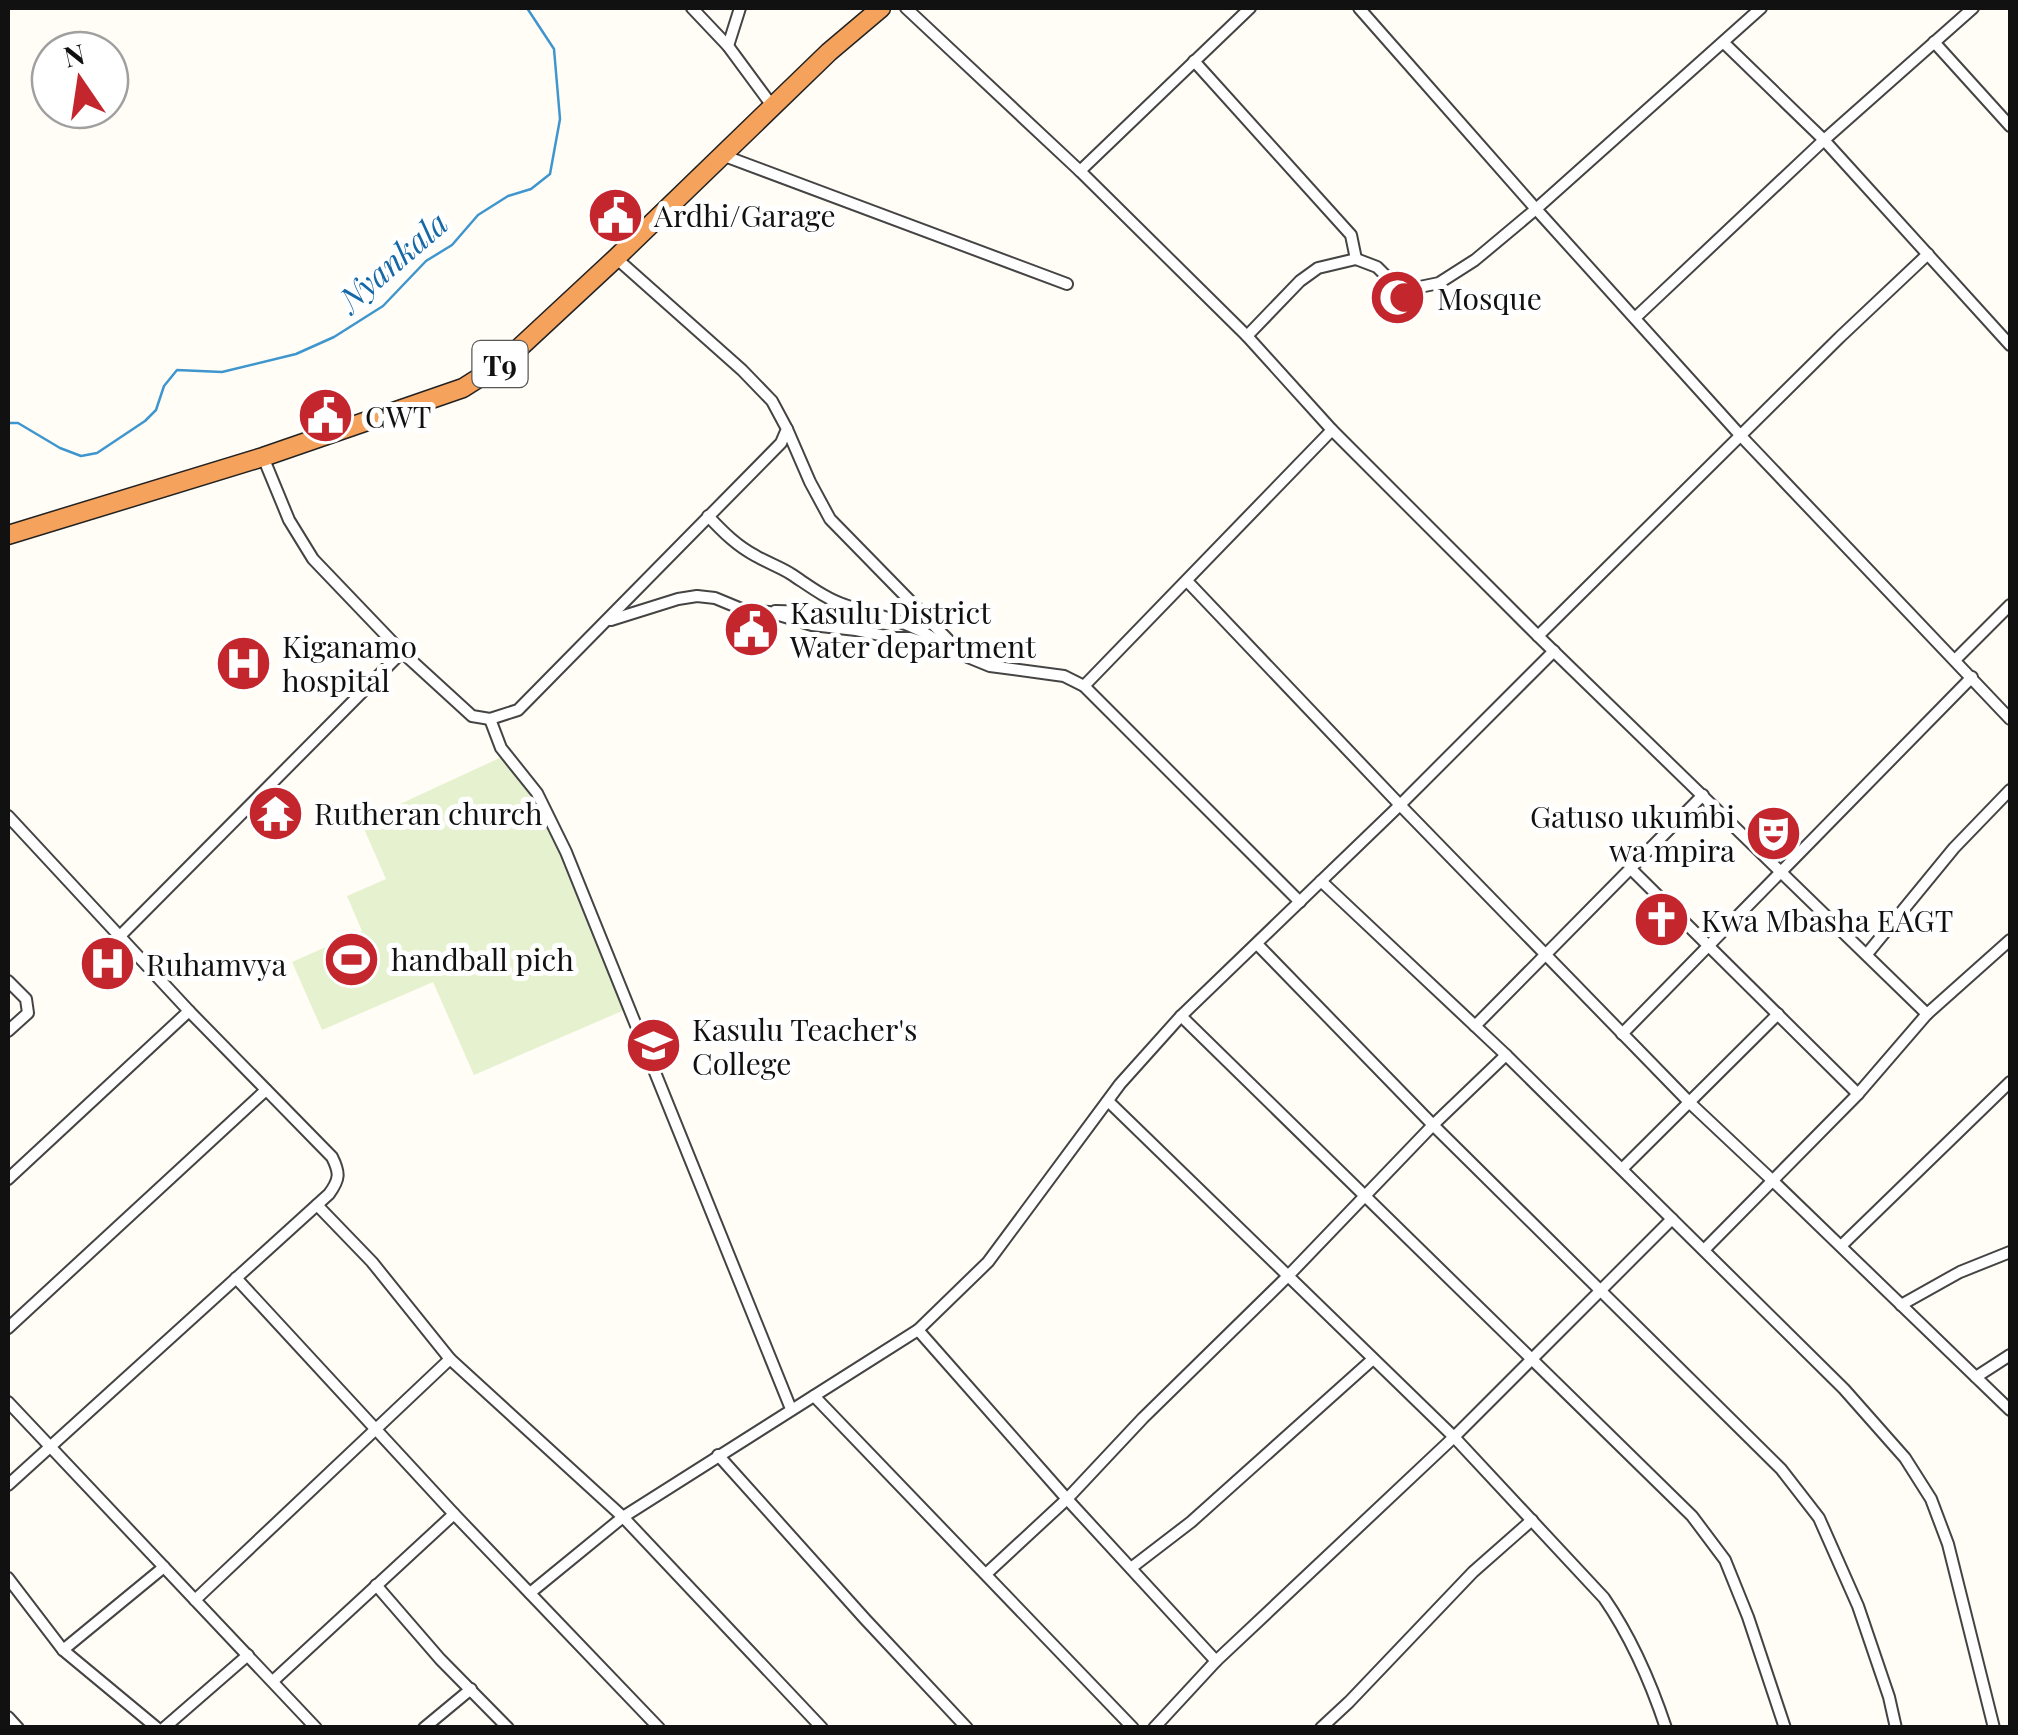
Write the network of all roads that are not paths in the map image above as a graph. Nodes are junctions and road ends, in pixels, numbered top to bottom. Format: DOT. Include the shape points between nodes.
graph roads {
  1 [pos="692,8"];
  2 [pos="740,8"];
  3 [pos="881,8"];
  4 [pos="906,8"];
  5 [pos="1250,8"];
  6 [pos="1359,8"];
  7 [pos="1761,8"];
  8 [pos="1974,8"];
  9 [pos="1934,42"];
  10 [pos="1724,43"];
  11 [pos="728,46"];
  12 [pos="1194,61"];
  13 [pos="773,107"];
  14 [pos="2010,125"];
  15 [pos="1824,140"];
  16 [pos="722,156"];
  17 [pos="1080,171"];
  18 [pos="1536,209"];
  19 [pos="1928,254"];
  20 [pos="616,258"];
  21 [pos="1356,259"];
  22 [pos="1067,284"];
  23 [pos="1635,318"];
  24 [pos="1247,336"];
  25 [pos="2010,346"];
  26 [pos="787,428"];
  27 [pos="1332,430"];
  28 [pos="1740,434"];
  29 [pos="263,457"];
  30 [pos="708,516"];
  31 [pos="8,535"];
  32 [pos="1187,582"];
  33 [pos="2010,605"];
  34 [pos="769,612"];
  35 [pos="869,612"];
  36 [pos="602,625"];
  37 [pos="1538,636"];
  38 [pos="949,651"];
  39 [pos="1554,651"];
  40 [pos="402,652"];
  41 [pos="963,655"];
  42 [pos="1956,660"];
  43 [pos="1972,677"];
  44 [pos="1084,686"];
  45 [pos="2010,719"];
  46 [pos="490,720"];
  47 [pos="2010,790"];
  48 [pos="1703,795"];
  49 [pos="1400,805"];
  50 [pos="8,816"];
  51 [pos="1631,868"];
  52 [pos="1782,871"];
  53 [pos="1321,881"];
  54 [pos="1300,902"];
  55 [pos="120,936"];
  56 [pos="2010,940"];
  57 [pos="1256,944"];
  58 [pos="1709,945"];
  59 [pos="1866,954"];
  60 [pos="1546,956"];
  61 [pos="8,980"];
  62 [pos="189,1011"];
  63 [pos="1778,1014"];
  64 [pos="1926,1014"];
  65 [pos="1181,1016"];
  66 [pos="1476,1026"];
  67 [pos="8,1032"];
  68 [pos="1622,1034"];
  69 [pos="1506,1054"];
  70 [pos="2010,1082"];
  71 [pos="266,1090"];
  72 [pos="1858,1094"];
  73 [pos="1108,1101"];
  74 [pos="1690,1103"];
  75 [pos="1433,1124"];
  76 [pos="1622,1169"];
  77 [pos="8,1179"];
  78 [pos="1774,1181"];
  79 [pos="1364,1196"];
  80 [pos="316,1206"];
  81 [pos="1672,1219"];
  82 [pos="1841,1246"];
  83 [pos="1704,1250"];
  84 [pos="2010,1252"];
  85 [pos="1288,1276"];
  86 [pos="236,1278"];
  87 [pos="1602,1291"];
  88 [pos="1901,1305"];
  89 [pos="8,1328"];
  90 [pos="918,1330"];
  91 [pos="2010,1355"];
  92 [pos="1373,1358"];
  93 [pos="450,1359"];
  94 [pos="1532,1360"];
  95 [pos="1976,1377"];
  96 [pos="814,1396"];
  97 [pos="8,1402"];
  98 [pos="790,1410"];
  99 [pos="2010,1410"];
  100 [pos="377,1428"];
  101 [pos="1454,1437"];
  102 [pos="50,1447"];
  103 [pos="718,1455"];
  104 [pos="8,1485"];
  105 [pos="1068,1499"];
  106 [pos="454,1514"];
  107 [pos="623,1517"];
  108 [pos="1532,1520"];
  109 [pos="164,1568"];
  110 [pos="1131,1568"];
  111 [pos="986,1574"];
  112 [pos="8,1578"];
  113 [pos="376,1586"];
  114 [pos="530,1593"];
  115 [pos="196,1600"];
  116 [pos="63,1650"];
  117 [pos="248,1656"];
  118 [pos="1216,1661"];
  119 [pos="272,1682"];
  120 [pos="471,1689"];
  121 [pos="648,1716"];
  122 [pos="8,1717"];
  123 [pos="18,1728"];
  124 [pos="161,1728"];
  125 [pos="316,1728"];
  126 [pos="424,1728"];
  127 [pos="508,1728"];
  128 [pos="636,1728"];
  129 [pos="659,1728"];
  130 [pos="822,1728"];
  131 [pos="967,1728"];
  132 [pos="1133,1728"];
  133 [pos="1154,1728"];
  134 [pos="1322,1728"];
  135 [pos="1666,1728"];
  136 [pos="1785,1728"];
  137 [pos="1896,1728"];
  138 [pos="1994,1728"];
  1 -- 11 [label="street"];
  2 -- 11 [label="street"];
  3 -- 13 [label="highway, T9"];
  4 -- 17 [label="street"];
  5 -- 12 [label="street"];
  6 -- 18 [label="street"];
  7 -- 10 [label="street"];
  8 -- 9 [label="street"];
  9 -- 14 [label="street"];
  9 -- 15 [label="street"];
  10 -- 15 [label="street"];
  10 -- 18 [label="street"];
  11 -- 13 [label="street"];
  12 -- 17 [label="street"];
  12 -- 21 [label="street" via="1352,235"];
  13 -- 16 [label="highway, T9"];
  15 -- 19 [label="street"];
  15 -- 23 [label="street"];
  16 -- 20 [label="highway, T9"];
  16 -- 22 [label="street"];
  17 -- 24 [label="street"];
  18 -- 21 [label="street" via="1439,282 1410,289"];
  18 -- 23 [label="street"];
  19 -- 25 [label="street"];
  19 -- 28 [label="street"];
  20 -- 26 [label="street" via="762,390"];
  20 -- 29 [label="highway, T9" via="504,362 463,388"];
  21 -- 24 [label="street" via="1318,268"];
  23 -- 28 [label="street"];
  24 -- 27 [label="street"];
  26 -- 30 [label="street" via="781,443"];
  26 -- 41 [label="street" via="830,519"];
  27 -- 32 [label="street"];
  27 -- 37 [label="street"];
  28 -- 37 [label="street"];
  28 -- 42 [label="street"];
  29 -- 31 [label="highway, T9"];
  29 -- 40 [label="street" via="313,558"];
  30 -- 35 [label="street" via="755,556"];
  30 -- 36 [label="street"];
  32 -- 44 [label="street"];
  32 -- 49 [label="street"];
  33 -- 42 [label="street"];
  34 -- 35 [label="street"];
  34 -- 36 [label="street" via="697,596"];
  34 -- 38 [label="street"];
  35 -- 38 [label="street" via="906,623"];
  36 -- 46 [label="street" via="518,710"];
  37 -- 39 [label="street"];
  38 -- 41 [label="street"];
  39 -- 48 [label="street"];
  39 -- 49 [label="street"];
  40 -- 46 [label="street" via="472,716"];
  40 -- 55 [label="street"];
  41 -- 44 [label="street"];
  42 -- 43 [label="street"];
  43 -- 45 [label="street"];
  43 -- 52 [label="street"];
  44 -- 54 [label="street"];
  46 -- 98 [label="street" via="500,748 537,793 566,852"];
  47 -- 59 [label="street"];
  48 -- 51 [label="street"];
  48 -- 52 [label="street"];
  49 -- 53 [label="street"];
  49 -- 60 [label="street"];
  50 -- 55 [label="street"];
  51 -- 58 [label="street"];
  51 -- 60 [label="street"];
  52 -- 58 [label="street"];
  52 -- 59 [label="street"];
  53 -- 54 [label="street"];
  53 -- 66 [label="street"];
  54 -- 57 [label="street"];
  55 -- 62 [label="street"];
  56 -- 64 [label="street"];
  57 -- 65 [label="street"];
  57 -- 75 [label="street"];
  58 -- 63 [label="street"];
  58 -- 68 [label="street"];
  59 -- 64 [label="street"];
  60 -- 66 [label="street"];
  60 -- 68 [label="street"];
  61 -- 67 [label="street" via="26,999 28,1013"];
  62 -- 71 [label="street"];
  62 -- 77 [label="street"];
  63 -- 72 [label="street"];
  63 -- 74 [label="street"];
  64 -- 72 [label="street"];
  65 -- 73 [label="street"];
  65 -- 79 [label="street"];
  66 -- 69 [label="street"];
  68 -- 74 [label="street"];
  69 -- 75 [label="street"];
  69 -- 76 [label="street"];
  70 -- 82 [label="street"];
  71 -- 80 [label="street" via="339,1172"];
  71 -- 89 [label="street"];
  72 -- 78 [label="street"];
  73 -- 85 [label="street"];
  73 -- 90 [label="street" via="988,1262"];
  74 -- 76 [label="street"];
  74 -- 78 [label="street"];
  75 -- 79 [label="street"];
  75 -- 87 [label="street"];
  76 -- 81 [label="street"];
  78 -- 82 [label="street"];
  78 -- 83 [label="street"];
  79 -- 85 [label="street"];
  79 -- 94 [label="street"];
  80 -- 86 [label="street"];
  80 -- 93 [label="street" via="372,1262"];
  81 -- 83 [label="street"];
  81 -- 87 [label="street"];
  82 -- 88 [label="street"];
  83 -- 138 [label="street" via="1844,1388 1931,1499"];
  84 -- 88 [label="street"];
  85 -- 92 [label="street"];
  85 -- 105 [label="street"];
  86 -- 100 [label="street"];
  86 -- 102 [label="street"];
  87 -- 94 [label="street"];
  87 -- 137 [label="street" via="1781,1469 1819,1518 1858,1606"];
  88 -- 95 [label="street"];
  90 -- 96 [label="street"];
  90 -- 105 [label="street"];
  91 -- 95 [label="street"];
  92 -- 101 [label="street"];
  92 -- 110 [label="street"];
  93 -- 100 [label="street"];
  93 -- 107 [label="street"];
  94 -- 101 [label="street"];
  94 -- 136 [label="street" via="1692,1516 1725,1560"];
  95 -- 99 [label="street"];
  96 -- 98 [label="street"];
  96 -- 111 [label="street"];
  97 -- 102 [label="street"];
  98 -- 103 [label="street"];
  100 -- 106 [label="street"];
  100 -- 115 [label="street"];
  101 -- 108 [label="street"];
  101 -- 118 [label="street"];
  102 -- 104 [label="street"];
  102 -- 109 [label="street"];
  103 -- 107 [label="street"];
  103 -- 131 [label="street"];
  105 -- 110 [label="street"];
  105 -- 111 [label="street"];
  106 -- 113 [label="street"];
  106 -- 114 [label="street"];
  107 -- 114 [label="street"];
  107 -- 130 [label="street"];
  108 -- 134 [label="street"];
  108 -- 135 [label="street" via="1620,1621"];
  109 -- 115 [label="street"];
  109 -- 116 [label="street"];
  110 -- 118 [label="street"];
  111 -- 132 [label="street"];
  112 -- 116 [label="street"];
  113 -- 119 [label="street"];
  113 -- 120 [label="street"];
  114 -- 121 [label="street"];
  115 -- 117 [label="street"];
  116 -- 124 [label="street"];
  117 -- 119 [label="street"];
  117 -- 124 [label="street"];
  118 -- 133 [label="street"];
  119 -- 125 [label="street"];
  120 -- 126 [label="street"];
  120 -- 127 [label="street"];
  121 -- 128 [label="street"];
  121 -- 129 [label="street"];
  122 -- 123 [label="street"];
}
